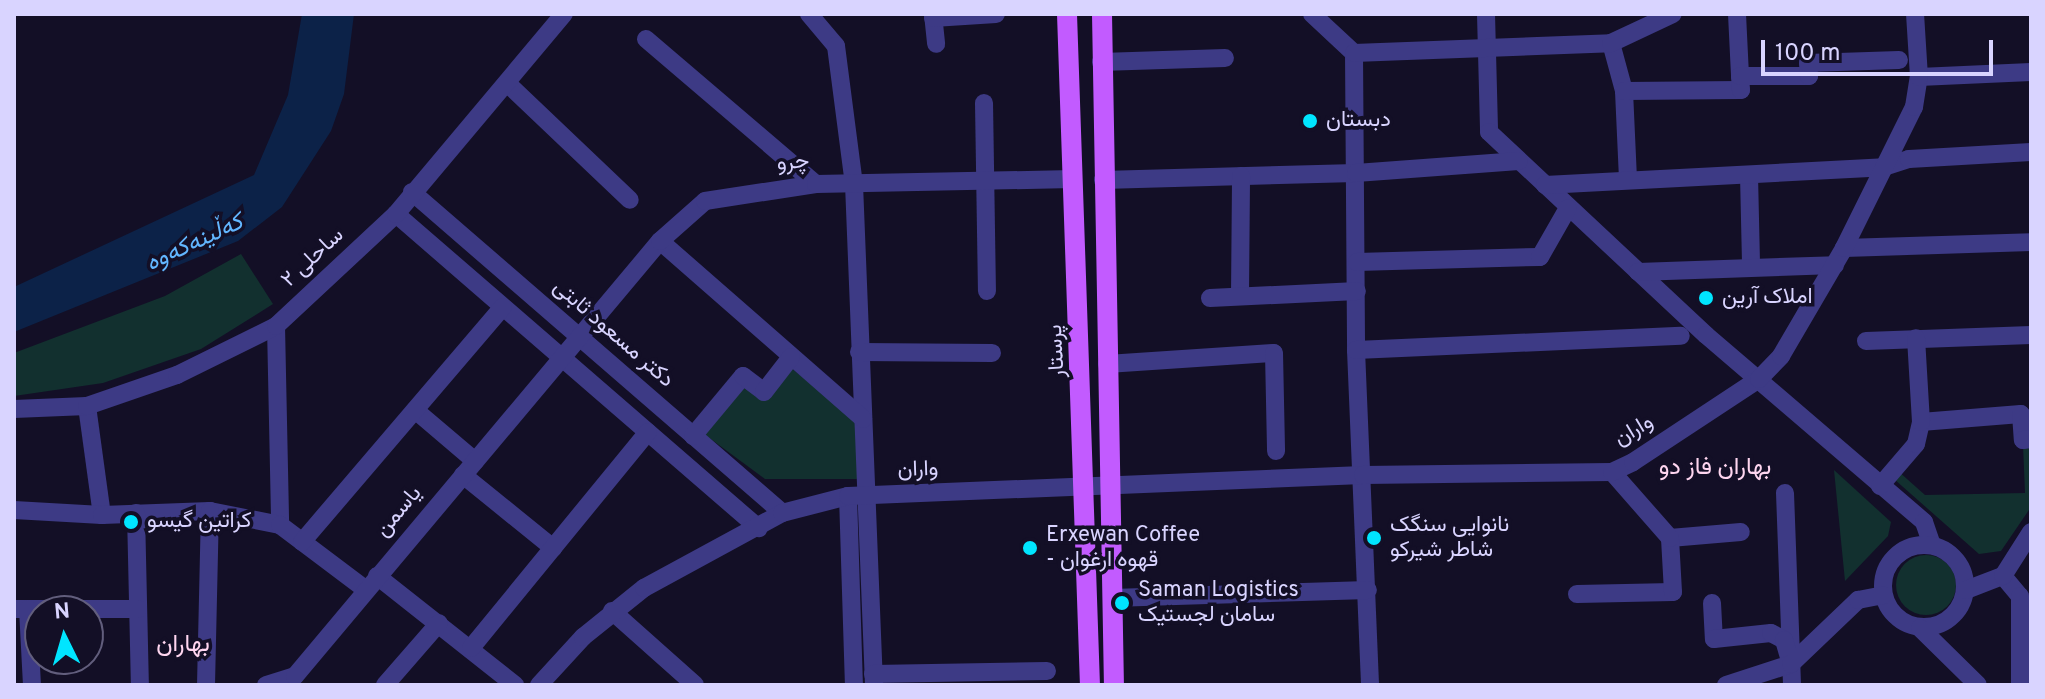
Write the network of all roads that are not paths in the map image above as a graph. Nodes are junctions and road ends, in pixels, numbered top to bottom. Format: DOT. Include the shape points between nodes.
graph roads {
  1 [pos="564,14"];
  2 [pos="809,14"];
  3 [pos="996,14"];
  4 [pos="1067,14"];
  5 [pos="1102,14"];
  6 [pos="1312,14"];
  7 [pos="1486,14"];
  8 [pos="1673,14"];
  9 [pos="1737,14"];
  10 [pos="1915,14"];
  11 [pos="933,16"];
  12 [pos="646,39"];
  13 [pos="1611,43"];
  14 [pos="936,44"];
  15 [pos="1485,47"];
  16 [pos="1354,53"];
  17 [pos="1225,58"];
  18 [pos="1899,60"];
  19 [pos="1101,62"];
  20 [pos="2031,72"];
  21 [pos="1740,76"];
  22 [pos="1919,77"];
  23 [pos="508,84"];
  24 [pos="1624,91"];
  25 [pos="984,103"];
  26 [pos="2031,152"];
  27 [pos="1519,161"];
  28 [pos="1884,167"];
  29 [pos="1356,173"];
  30 [pos="1749,175"];
  31 [pos="1241,176"];
  32 [pos="1073,179"];
  33 [pos="1103,180"];
  34 [pos="1628,180"];
  35 [pos="987,182"];
  36 [pos="816,184"];
  37 [pos="854,184"];
  38 [pos="1545,185"];
  39 [pos="412,192"];
  40 [pos="630,200"];
  41 [pos="1568,208"];
  42 [pos="396,214"];
  43 [pos="660,241"];
  44 [pos="2031,242"];
  45 [pos="1844,248"];
  46 [pos="1357,262"];
  47 [pos="1835,265"];
  48 [pos="1751,266"];
  49 [pos="1638,272"];
  50 [pos="987,291"];
  51 [pos="1357,291"];
  52 [pos="1240,295"];
  53 [pos="1210,298"];
  54 [pos="503,307"];
  55 [pos="276,326"];
  56 [pos="2031,335"];
  57 [pos="1681,336"];
  58 [pos="580,338"];
  59 [pos="1916,338"];
  60 [pos="1866,341"];
  61 [pos="1356,350"];
  62 [pos="859,352"];
  63 [pos="992,353"];
  64 [pos="791,357"];
  65 [pos="562,358"];
  66 [pos="1107,364"];
  67 [pos="1759,379"];
  68 [pos="87,406"];
  69 [pos="14,409"];
  70 [pos="415,410"];
  71 [pos="863,419"];
  72 [pos="1921,422"];
  73 [pos="648,432"];
  74 [pos="693,436"];
  75 [pos="2031,439"];
  76 [pos="1276,451"];
  77 [pos="469,468"];
  78 [pos="1612,472"];
  79 [pos="1363,475"];
  80 [pos="1880,486"];
  81 [pos="1086,487"];
  82 [pos="1111,487"];
  83 [pos="1785,493"];
  84 [pos="848,496"];
  85 [pos="869,496"];
  86 [pos="14,510"];
  87 [pos="210,511"];
  88 [pos="136,513"];
  89 [pos="782,513"];
  90 [pos="102,515"];
  91 [pos="280,525"];
  92 [pos="759,528"];
  93 [pos="1741,532"];
  94 [pos="1670,538"];
  95 [pos="2028,541"];
  96 [pos="302,542"];
  97 [pos="1932,545"];
  98 [pos="553,548"];
  99 [pos="2003,576"];
  100 [pos="371,583"];
  101 [pos="1368,590"];
  102 [pos="1966,590"];
  103 [pos="1577,594"];
  104 [pos="1883,595"];
  105 [pos="1112,598"];
  106 [pos="1712,603"];
  107 [pos="21,609"];
  108 [pos="138,609"];
  109 [pos="612,611"];
  110 [pos="439,623"];
  111 [pos="1920,628"];
  112 [pos="471,648"];
  113 [pos="1791,664"];
  114 [pos="1047,671"];
  115 [pos="301,680"];
  116 [pos="874,680"];
  117 [pos="32,685"];
  118 [pos="140,685"];
  119 [pos="206,685"];
  120 [pos="266,685"];
  121 [pos="385,685"];
  122 [pos="515,685"];
  123 [pos="539,685"];
  124 [pos="695,685"];
  125 [pos="854,685"];
  126 [pos="1090,685"];
  127 [pos="1114,685"];
  128 [pos="1370,685"];
  129 [pos="1726,685"];
  130 [pos="1792,685"];
  131 [pos="1978,685"];
  132 [pos="2020,685"];
  1 -- 23 [label="street, ساحلی ۲"];
  2 -- 37 [label="street" via="836,46"];
  3 -- 11 [label="street"];
  4 -- 32 [label="main road, پرستار"];
  5 -- 19 [label="main road"];
  6 -- 16 [label="street"];
  7 -- 15 [label="street"];
  8 -- 13 [label="street"];
  9 -- 21 [label="street"];
  10 -- 22 [label="street, واران"];
  11 -- 14 [label="street"];
  12 -- 36 [label="street"];
  13 -- 15 [label="street"];
  13 -- 24 [label="street"];
  15 -- 16 [label="street"];
  15 -- 27 [label="street" via="1489,132"];
  16 -- 29 [label="street"];
  17 -- 19 [label="street"];
  18 -- 21 [label="street" via="1808,63 1809,76"];
  19 -- 33 [label="main road"];
  20 -- 22 [label="street"];
  21 -- 24 [label="street" via="1741,90"];
  22 -- 28 [label="street, واران" via="1914,107"];
  23 -- 39 [label="street, ساحلی ۲"];
  23 -- 40 [label="street"];
  24 -- 34 [label="street"];
  25 -- 35 [label="street"];
  26 -- 28 [label="street" via="1909,159"];
  27 -- 29 [label="street"];
  27 -- 38 [label="street"];
  28 -- 30 [label="street"];
  28 -- 45 [label="street, واران"];
  29 -- 31 [label="street"];
  29 -- 46 [label="street"];
  30 -- 34 [label="street"];
  30 -- 48 [label="street"];
  31 -- 33 [label="street"];
  31 -- 52 [label="street"];
  32 -- 35 [label="street, چرو"];
  32 -- 81 [label="main road, پرستار"];
  33 -- 66 [label="main road"];
  34 -- 38 [label="street"];
  35 -- 37 [label="street, چرو"];
  35 -- 50 [label="street"];
  36 -- 37 [label="street, چرو"];
  36 -- 43 [label="street, چرو" via="705,201"];
  37 -- 62 [label="street"];
  38 -- 41 [label="street"];
  39 -- 42 [label="street, ساحلی ۲"];
  39 -- 58 [label="street, دکتر مسعود ثابتی"];
  41 -- 46 [label="street" via="1540,257"];
  41 -- 49 [label="street"];
  42 -- 54 [label="street"];
  42 -- 55 [label="street, ساحلی ۲"];
  43 -- 58 [label="street, چرو"];
  43 -- 64 [label="street"];
  44 -- 45 [label="street"];
  45 -- 47 [label="street, واران"];
  46 -- 51 [label="street"];
  47 -- 48 [label="street"];
  47 -- 67 [label="street, واران" via="1781,356"];
  48 -- 49 [label="street"];
  49 -- 67 [label="street"];
  51 -- 52 [label="street"];
  51 -- 61 [label="street"];
  52 -- 53 [label="street"];
  54 -- 65 [label="street"];
  54 -- 70 [label="street"];
  55 -- 68 [label="street, ساحلی ۲" via="177,375"];
  55 -- 91 [label="street"];
  56 -- 59 [label="street"];
  57 -- 61 [label="street"];
  58 -- 65 [label="street, چرو"];
  58 -- 74 [label="street, دکتر مسعود ثابتی"];
  59 -- 60 [label="street"];
  59 -- 72 [label="street"];
  61 -- 79 [label="street"];
  62 -- 63 [label="street"];
  62 -- 71 [label="street"];
  64 -- 71 [label="street"];
  64 -- 74 [label="street" via="764,392 743,376"];
  65 -- 73 [label="street"];
  65 -- 77 [label="street, یاسمن"];
  66 -- 76 [label="street" via="1274,353"];
  66 -- 82 [label="main road"];
  67 -- 78 [label="street, واران"];
  67 -- 80 [label="street"];
  68 -- 69 [label="street, ساحلی ۲"];
  68 -- 90 [label="street"];
  70 -- 77 [label="street"];
  70 -- 96 [label="street"];
  71 -- 85 [label="street"];
  72 -- 75 [label="street" via="2021,414 2023,440"];
  72 -- 80 [label="street" via="1916,444"];
  73 -- 92 [label="street"];
  73 -- 98 [label="street"];
  74 -- 89 [label="street, دکتر مسعود ثابتی"];
  77 -- 98 [label="street"];
  77 -- 100 [label="street, یاسمن"];
  78 -- 79 [label="street, واران"];
  78 -- 94 [label="street"];
  79 -- 82 [label="street, واران"];
  79 -- 101 [label="street"];
  80 -- 97 [label="street" via="1924,522"];
  81 -- 82 [label="street, واران"];
  81 -- 85 [label="street, واران"];
  81 -- 126 [label="main road, پرستار"];
  82 -- 105 [label="main road"];
  83 -- 113 [label="street"];
  84 -- 85 [label="street, واران"];
  84 -- 89 [label="street, واران"];
  84 -- 125 [label="street"];
  85 -- 116 [label="street"];
  86 -- 90 [label="street"];
  87 -- 88 [label="street"];
  87 -- 91 [label="street"];
  87 -- 119 [label="street"];
  88 -- 90 [label="street"];
  88 -- 108 [label="street"];
  89 -- 92 [label="street, واران"];
  91 -- 96 [label="street"];
  92 -- 109 [label="street, واران" via="644,588"];
  93 -- 94 [label="street"];
  94 -- 103 [label="street" via="1673,592"];
  95 -- 99 [label="street"];
  96 -- 100 [label="street"];
  97 -- 102 [label="street" via="1953,556"];
  97 -- 104 [label="street" via="1905,549 1894,557"];
  98 -- 112 [label="street"];
  99 -- 102 [label="street"];
  99 -- 132 [label="street" via="2020,596"];
  100 -- 110 [label="street"];
  100 -- 115 [label="street, یاسمن"];
  101 -- 105 [label="street"];
  101 -- 128 [label="street"];
  102 -- 111 [label="street" via="1956,614"];
  104 -- 111 [label="street" via="1896,617"];
  104 -- 113 [label="street" via="1858,600"];
  105 -- 127 [label="main road"];
  106 -- 113 [label="street" via="1714,639 1771,633 1784,640"];
  107 -- 108 [label="street"];
  107 -- 117 [label="street"];
  108 -- 118 [label="street"];
  109 -- 123 [label="street, واران"];
  109 -- 124 [label="street"];
  110 -- 112 [label="street"];
  110 -- 121 [label="street"];
  111 -- 131 [label="street"];
  112 -- 122 [label="street"];
  113 -- 129 [label="street"];
  113 -- 130 [label="street"];
  114 -- 116 [label="street"];
  115 -- 120 [label="street, یاسمن"];
}
